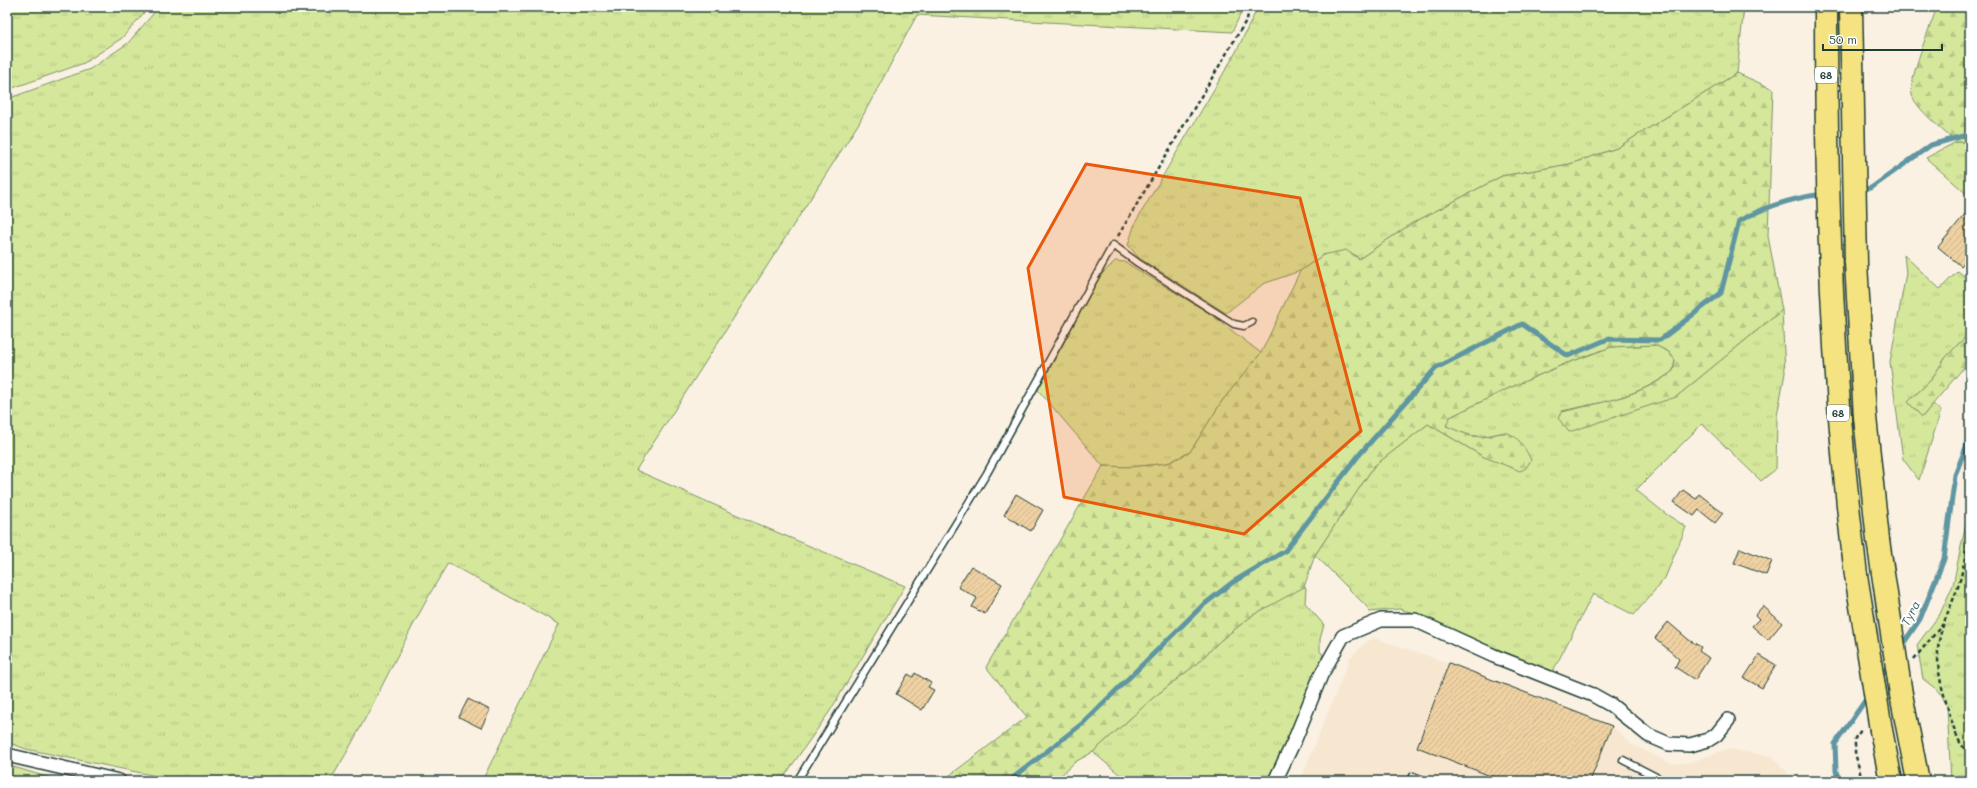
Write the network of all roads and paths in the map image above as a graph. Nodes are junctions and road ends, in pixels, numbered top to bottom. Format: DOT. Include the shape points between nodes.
graph roads {
  1 [pos="1250,7"];
  2 [pos="1826,7"];
  3 [pos="1851,7"];
  4 [pos="1113,245"];
  5 [pos="1252,322"];
  6 [pos="1970,530"];
  7 [pos="1728,720"];
  8 [pos="1970,753"];
  9 [pos="7,755"];
  10 [pos="1623,760"];
  11 [pos="1413,776"];
  12 [pos="119,781"];
  13 [pos="797,781"];
  14 [pos="1275,781"];
  15 [pos="1426,781"];
  16 [pos="1664,781"];
  17 [pos="1891,781"];
  18 [pos="1918,781"];
  1 -- 4 [label="path" via="1247,19"];
  2 -- 17 [label="highway, 68, bridge" via="1830,263 1839,420 1856,575"];
  3 -- 18 [label="highway, 68, bridge" via="1856,263 1865,417 1878,540 1900,694"];
  4 -- 5 [label="lane" via="1234,324 1244,326"];
  4 -- 13 [label="lane" via="988,473"];
  6 -- 8 [label="path" via="1958,586 1943,623 1938,655 1941,684 1953,725 1958,740"];
  7 -- 14 [label="street" via="1716,735 1708,740 1690,745 1669,744 1648,735 1611,705 1593,695 1494,656 1415,620 1382,620 1343,636 1321,675"];
  9 -- 12 [label="street"];
  10 -- 16 [label="lane"];
  11 -- 15 [label="lane"];
}
